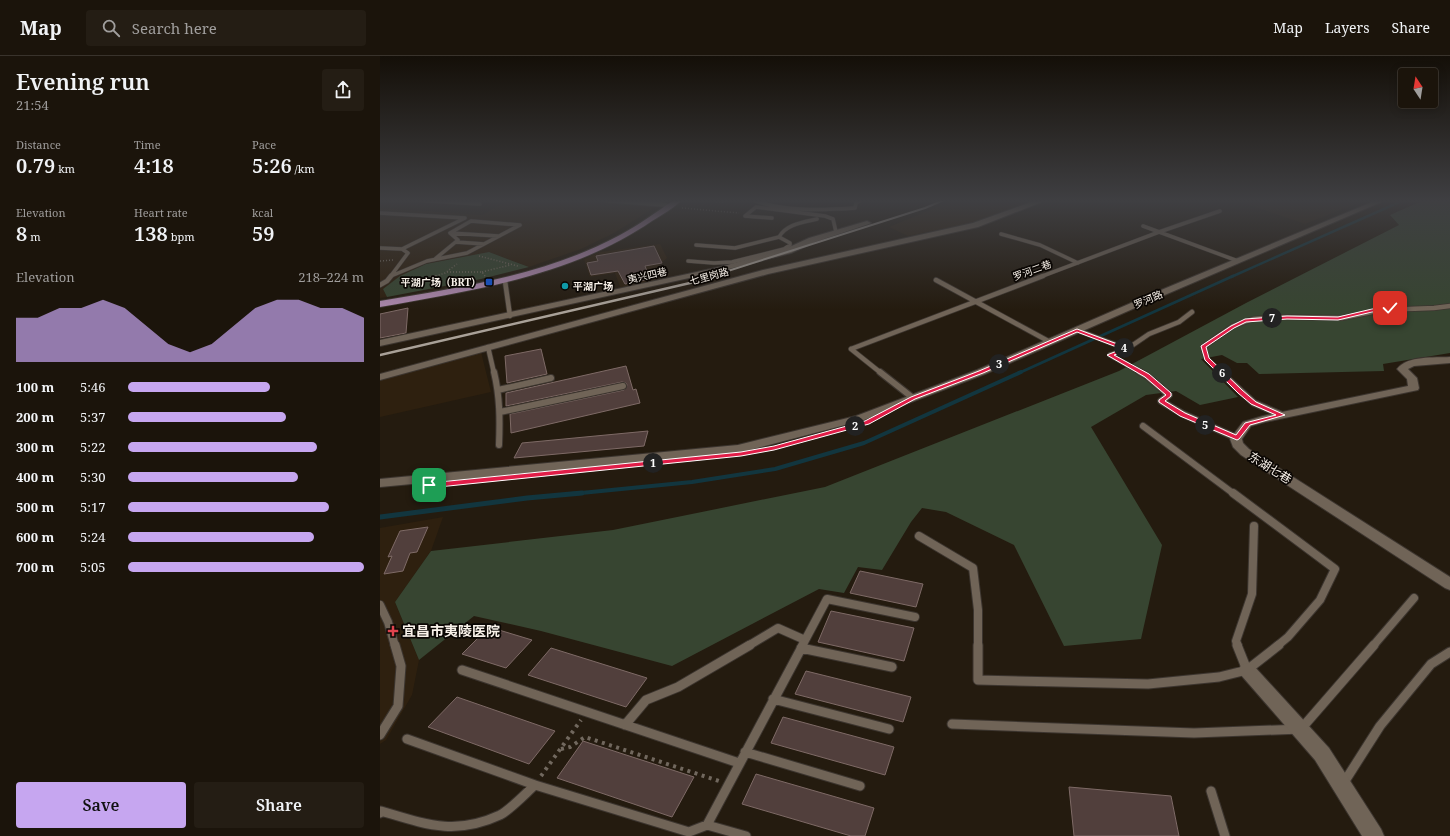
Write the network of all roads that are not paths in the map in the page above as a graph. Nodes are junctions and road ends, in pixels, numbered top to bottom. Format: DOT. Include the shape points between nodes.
graph roads {
  1 [pos="428,236"];
  2 [pos="454,236"];
  3 [pos="498,236"];
  4 [pos="617,236"];
  5 [pos="623,236"];
  6 [pos="823,236"];
  7 [pos="924,236"];
  8 [pos="1013,236"];
  9 [pos="1148,236"];
  10 [pos="1171,236"];
  11 [pos="1297,236"];
  12 [pos="779,237"];
  13 [pos="456,242"];
  14 [pos="484,244"];
  15 [pos="696,245"];
  16 [pos="380,248"];
  17 [pos="402,249"];
  18 [pos="435,260"];
  19 [pos="688,260"];
  20 [pos="1238,261"];
  21 [pos="1078,263"];
  22 [pos="721,266"];
  23 [pos="391,276"];
  24 [pos="936,280"];
  25 [pos="505,281"];
  26 [pos="381,284"];
  27 [pos="380,300"];
  28 [pos="975,301"];
  29 [pos="380,304"];
  30 [pos="1450,306"];
  31 [pos="1192,312"];
  32 [pos="510,316"];
  33 [pos="1077,330"];
  34 [pos="1050,342"];
  35 [pos="380,343"];
  36 [pos="488,347"];
  37 [pos="1127,349"];
  38 [pos="1450,360"];
  39 [pos="380,377"];
  40 [pos="551,378"];
  41 [pos="623,386"];
  42 [pos="498,390"];
  43 [pos="913,398"];
  44 [pos="500,412"];
  45 [pos="1282,415"];
  46 [pos="1143,426"];
  47 [pos="1237,438"];
  48 [pos="499,445"];
  49 [pos="380,483"];
  50 [pos="380,490"];
  51 [pos="1254,526"];
  52 [pos="919,536"];
  53 [pos="1450,584"];
  54 [pos="1414,598"];
  55 [pos="380,605"];
  56 [pos="915,617"];
  57 [pos="803,644"];
  58 [pos="1450,652"];
  59 [pos="892,667"];
  60 [pos="462,670"];
  61 [pos="1247,670"];
  62 [pos="773,700"];
  63 [pos="952,724"];
  64 [pos="625,725"];
  65 [pos="889,729"];
  66 [pos="1301,729"];
  67 [pos="380,735"];
  68 [pos="407,739"];
  69 [pos="745,752"];
  70 [pos="739,763"];
  71 [pos="534,784"];
  72 [pos="860,786"];
  73 [pos="1342,786"];
  74 [pos="1211,791"];
  75 [pos="380,813"];
  76 [pos="706,825"];
  77 [pos="746,836"];
  78 [pos="1225,836"];
  79 [pos="1374,836"];
  1 -- 17 [label="lane"];
  2 -- 13 [label="lane" via="458,240"];
  3 -- 14 [label="lane"];
  4 -- 27 [label="main road" via="582,252 533,268"];
  5 -- 25 [label="main road" via="587,254"];
  6 -- 22 [label="street, 夷兴四巷" via="788,251"];
  7 -- 36 [label="street, 七里岗路" via="766,272"];
  8 -- 21 [label="lane" via="1044,246"];
  9 -- 21 [label="lane, 罗河二巷"];
  10 -- 20 [label="lane"];
  11 -- 20 [label="street, 罗河路"];
  12 -- 15 [label="lane" via="730,248"];
  12 -- 22 [label="lane" via="790,245 784,249"];
  13 -- 14 [label="lane"];
  13 -- 18 [label="lane"];
  14 -- 18 [label="lane" via="467,253"];
  16 -- 17 [label="lane"];
  17 -- 23 [label="lane" via="408,253"];
  18 -- 23 [label="lane"];
  19 -- 22 [label="lane"];
  20 -- 33 [label="street, 罗河路"];
  21 -- 28 [label="lane, 罗河二巷"];
  22 -- 32 [label="street, 夷兴四巷"];
  23 -- 26 [label="lane"];
  24 -- 28 [label="lane"];
  25 -- 29 [label="main road"];
  25 -- 32 [label="lane"];
  28 -- 34 [label="lane"];
  28 -- 43 [label="lane, 罗河二巷" via="851,349"];
  30 -- 45 [label="lane" via="1423,310 1390,308 1338,318 1245,321 1203,347 1207,359 1240,391 1254,403"];
  31 -- 37 [label="lane" via="1178,322 1149,334"];
  32 -- 35 [label="street, 夷兴四巷"];
  33 -- 34 [label="street, 罗河路"];
  33 -- 37 [label="lane"];
  34 -- 43 [label="street, 罗河路"];
  36 -- 39 [label="street, 七里岗路"];
  36 -- 42 [label="lane"];
  37 -- 47 [label="lane" via="1110,355 1147,376 1169,395 1161,401 1183,414"];
  38 -- 45 [label="street" via="1412,363 1402,369 1412,378 1414,388"];
  40 -- 42 [label="lane"];
  41 -- 44 [label="lane"];
  42 -- 44 [label="lane"];
  43 -- 49 [label="street, 罗河路" via="860,418 738,449"];
  43 -- 50 [label="street, 罗河路" via="867,422 774,448 741,454"];
  44 -- 48 [label="lane"];
  45 -- 47 [label="street" via="1247,424"];
  46 -- 61 [label="lane" via="1335,569 1320,600 1288,637"];
  47 -- 53 [label="street, 东湖七巷" via="1237,444 1245,452"];
  51 -- 61 [label="lane" via="1252,594 1236,641"];
  52 -- 61 [label="lane" via="973,568 978,610 978,680 1148,684 1219,677"];
  54 -- 66 [label="lane"];
  55 -- 67 [label="lane" via="388,622 401,666 398,706"];
  56 -- 57 [label="lane" via="827,599"];
  57 -- 59 [label="lane"];
  57 -- 62 [label="lane"];
  57 -- 64 [label="lane" via="778,628 678,687 646,700"];
  58 -- 73 [label="lane" via="1431,664 1380,726"];
  60 -- 64 [label="lane"];
  61 -- 66 [label="street"];
  62 -- 65 [label="lane"];
  62 -- 69 [label="lane"];
  63 -- 66 [label="lane" via="1194,733"];
  64 -- 70 [label="lane"];
  66 -- 73 [label="street" via="1322,754"];
  68 -- 71 [label="lane"];
  69 -- 70 [label="lane"];
  69 -- 72 [label="lane"];
  70 -- 76 [label="lane"];
  71 -- 75 [label="lane" via="501,816 464,828 435,827 381,811"];
  71 -- 76 [label="lane" via="689,832"];
  73 -- 79 [label="street"];
  74 -- 78 [label="lane"];
  76 -- 77 [label="lane"];
}
